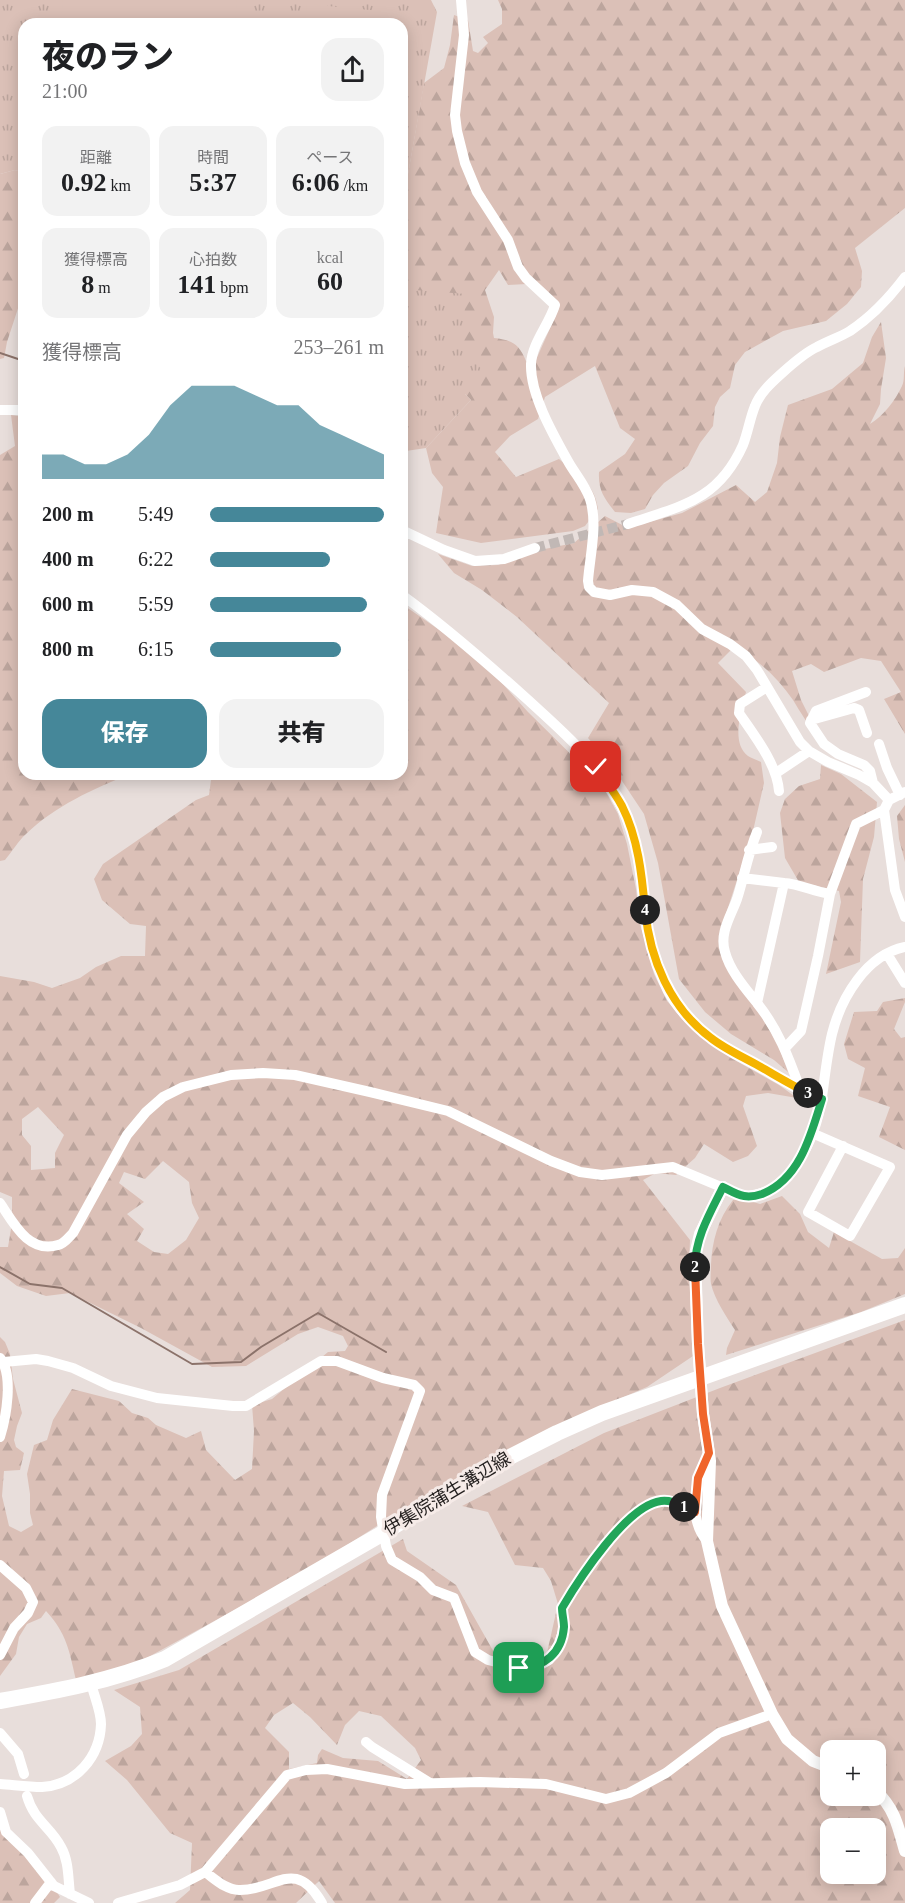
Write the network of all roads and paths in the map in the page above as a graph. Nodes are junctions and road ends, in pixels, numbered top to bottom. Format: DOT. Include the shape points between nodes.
graph roads {
  1 [pos="461,0"];
  2 [pos="905,277"];
  3 [pos="0,410"];
  4 [pos="18,410"];
  5 [pos="628,524"];
  6 [pos="408,533"];
  7 [pos="535,548"];
  8 [pos="408,599"];
  9 [pos="767,687"];
  10 [pos="866,692"];
  11 [pos="812,720"];
  12 [pos="867,733"];
  13 [pos="879,744"];
  14 [pos="809,751"];
  15 [pos="776,773"];
  16 [pos="873,783"];
  17 [pos="779,791"];
  18 [pos="902,794"];
  19 [pos="886,805"];
  20 [pos="757,832"];
  21 [pos="772,847"];
  22 [pos="749,850"];
  23 [pos="742,878"];
  24 [pos="784,883"];
  25 [pos="830,894"];
  26 [pos="905,917"];
  27 [pos="905,946"];
  28 [pos="887,954"];
  29 [pos="905,982"];
  30 [pos="757,1003"];
  31 [pos="785,1048"];
  32 [pos="800,1089"];
  33 [pos="822,1099"];
  34 [pos="812,1132"];
  35 [pos="843,1146"];
  36 [pos="723,1187"];
  37 [pos="0,1203"];
  38 [pos="905,1305"];
  39 [pos="2,1360"];
  40 [pos="0,1437"];
  41 [pos="709,1453"];
  42 [pos="695,1512"];
  43 [pos="707,1541"];
  44 [pos="0,1564"];
  45 [pos="0,1655"];
  46 [pos="91,1683"];
  47 [pos="0,1701"];
  48 [pos="772,1714"];
  49 [pos="0,1733"];
  50 [pos="366,1742"];
  51 [pos="820,1764"];
  52 [pos="24,1774"];
  53 [pos="430,1783"];
  54 [pos="0,1784"];
  55 [pos="27,1796"];
  56 [pos="886,1801"];
  57 [pos="0,1812"];
  58 [pos="905,1851"];
  59 [pos="206,1872"];
  60 [pos="51,1882"];
  61 [pos="70,1894"];
  62 [pos="35,1903"];
  63 [pos="89,1903"];
  64 [pos="118,1903"];
  65 [pos="322,1903"];
  1 -- 9 [label="street" via="464,35 455,116 457,131 477,192 508,240 518,267 555,305 535,347 532,376 549,423 590,500 594,516 589,587 610,595 632,590 653,592 677,604 702,629 746,656"];
  2 -- 5 [label="street" via="879,307 850,331 814,348 764,390 743,444 719,483 692,503"];
  3 -- 4 [label="street"];
  6 -- 7 [label="street" via="475,561 504,559"];
  8 -- 32 [label="street" via="561,730 611,789 633,835 647,929 656,958 669,992 687,1016 712,1039"];
  9 -- 14 [label="street"];
  9 -- 15 [label="street" via="740,704 739,713"];
  10 -- 11 [label="street" via="816,711"];
  11 -- 12 [label="street" via="854,708 859,710"];
  11 -- 16 [label="street" via="810,723 824,744 864,765"];
  13 -- 18 [label="street" via="886,768"];
  14 -- 15 [label="street"];
  14 -- 16 [label="street"];
  15 -- 17 [label="street"];
  16 -- 19 [label="street"];
  18 -- 19 [label="street"];
  19 -- 25 [label="street" via="856,824"];
  19 -- 26 [label="street" via="895,890"];
  20 -- 22 [label="street"];
  21 -- 22 [label="street"];
  22 -- 23 [label="street"];
  23 -- 24 [label="street"];
  23 -- 30 [label="street" via="723,942 739,980"];
  24 -- 25 [label="street"];
  24 -- 30 [label="street"];
  25 -- 31 [label="street" via="801,1031"];
  27 -- 28 [label="street"];
  28 -- 29 [label="street"];
  28 -- 33 [label="street" via="862,973 845,999 833,1031"];
  30 -- 31 [label="street"];
  31 -- 32 [label="street"];
  32 -- 33 [label="street"];
  33 -- 34 [label="street"];
  34 -- 35 [label="street"];
  34 -- 36 [label="street" via="787,1178 772,1190 743,1196"];
  35 -- 35 [label="street" via="890,1167 850,1236 808,1212"];
  36 -- 37 [label="street" via="674,1167 602,1175 580,1172 448,1111 295,1075 263,1073 203,1081 183,1087 154,1104 127,1136 73,1233 61,1244 45,1246 30,1242"];
  36 -- 41 [label="street" via="700,1234 695,1255 698,1344"];
  38 -- 46 [label="main road, 伊集院蒲生溝辺線" via="566,1429 494,1465 165,1659"];
  39 -- 40 [label="street" via="8,1391"];
  39 -- 42 [label="street" via="48,1361 111,1386 157,1398 233,1406 246,1406 321,1361 336,1361 414,1384 420,1391 382,1495 386,1546 392,1560 433,1590 454,1598 475,1652 488,1660 519,1668 532,1668 549,1660 564,1628 565,1602 612,1536 639,1511 659,1501 671,1501"];
  41 -- 42 [label="street" via="698,1478"];
  41 -- 43 [label="street"];
  42 -- 43 [label="street" via="699,1532"];
  43 -- 48 [label="street" via="723,1606"];
  44 -- 45 [label="street" via="26,1588 33,1602"];
  46 -- 47 [label="main road, 伊集院蒲生溝辺線"];
  46 -- 54 [label="street" via="101,1722 99,1743 90,1761 61,1783 42,1787"];
  48 -- 51 [label="street" via="787,1739"];
  48 -- 53 [label="street" via="719,1733 666,1773 629,1793 606,1799 546,1784"];
  49 -- 52 [label="street" via="18,1754"];
  50 -- 53 [label="street"];
  53 -- 59 [label="street" via="405,1784 327,1769 287,1775"];
  55 -- 61 [label="street" via="30,1808 61,1846"];
  56 -- 58 [label="street" via="896,1817"];
  57 -- 60 [label="street" via="6,1832"];
  59 -- 64 [label="street" via="180,1885"];
  59 -- 65 [label="street" via="224,1886 238,1890 287,1877 299,1879 316,1892"];
  60 -- 61 [label="street"];
  60 -- 62 [label="street"];
  61 -- 63 [label="street"];
}
